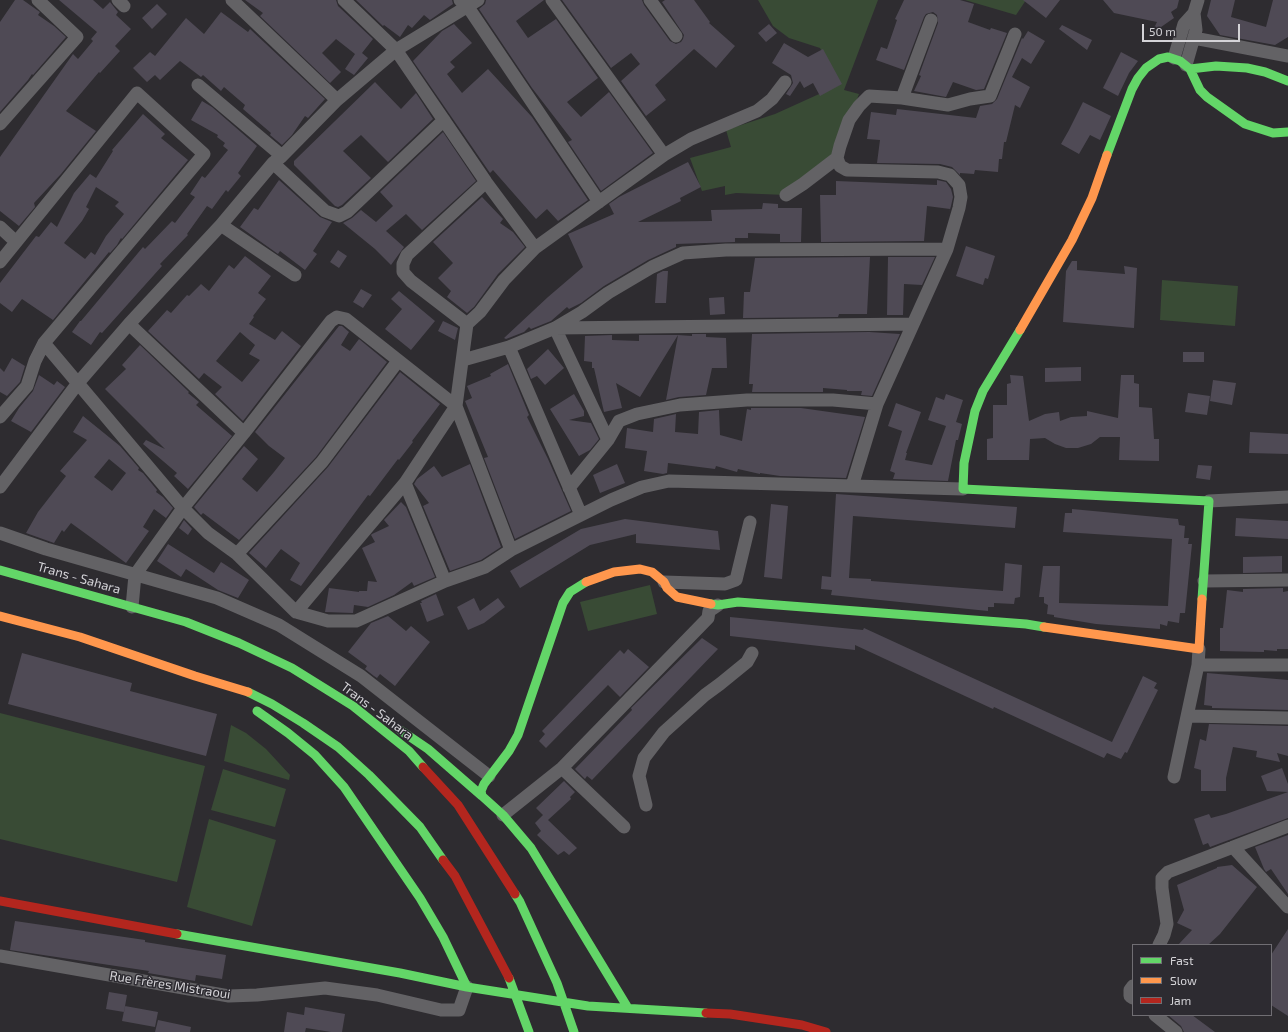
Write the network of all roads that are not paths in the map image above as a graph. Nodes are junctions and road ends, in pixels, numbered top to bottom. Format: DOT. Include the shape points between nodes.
graph roads {
  1 [pos="38,0"];
  2 [pos="232,0"];
  3 [pos="344,0"];
  4 [pos="552,0"];
  5 [pos="650,0"];
  6 [pos="1198,0"];
  7 [pos="469,2"];
  8 [pos="1194,13"];
  9 [pos="931,20"];
  10 [pos="1015,34"];
  11 [pos="676,36"];
  12 [pos="1194,38"];
  13 [pos="396,50"];
  14 [pos="1288,56"];
  15 [pos="1174,58"];
  16 [pos="1188,67"];
  17 [pos="1288,81"];
  18 [pos="784,82"];
  19 [pos="198,85"];
  20 [pos="902,98"];
  21 [pos="337,100"];
  22 [pos="444,120"];
  23 [pos="0,124"];
  24 [pos="1288,132"];
  25 [pos="664,155"];
  26 [pos="837,158"];
  27 [pos="277,159"];
  28 [pos="486,182"];
  29 [pos="786,195"];
  30 [pos="599,202"];
  31 [pos="221,225"];
  32 [pos="0,227"];
  33 [pos="16,242"];
  34 [pos="535,248"];
  35 [pos="947,249"];
  36 [pos="0,262"];
  37 [pos="295,275"];
  38 [pos="129,324"];
  39 [pos="467,324"];
  40 [pos="913,324"];
  41 [pos="555,328"];
  42 [pos="44,343"];
  43 [pos="509,347"];
  44 [pos="463,360"];
  45 [pos="398,361"];
  46 [pos="78,383"];
  47 [pos="877,404"];
  48 [pos="456,406"];
  49 [pos="0,416"];
  50 [pos="244,433"];
  51 [pos="608,440"];
  52 [pos="405,483"];
  53 [pos="852,486"];
  54 [pos="0,487"];
  55 [pos="569,488"];
  56 [pos="963,489"];
  57 [pos="1288,497"];
  58 [pos="1209,501"];
  59 [pos="183,508"];
  60 [pos="581,515"];
  61 [pos="750,522"];
  62 [pos="0,532"];
  63 [pos="511,550"];
  64 [pos="237,554"];
  65 [pos="0,570"];
  66 [pos="135,575"];
  67 [pos="1288,580"];
  68 [pos="1204,581"];
  69 [pos="445,582"];
  70 [pos="664,582"];
  71 [pos="718,605"];
  72 [pos="132,607"];
  73 [pos="296,612"];
  74 [pos="0,616"];
  75 [pos="1199,649"];
  76 [pos="752,653"];
  77 [pos="1198,665"];
  78 [pos="1288,665"];
  79 [pos="195,676"];
  80 [pos="234,698"];
  81 [pos="247,705"];
  82 [pos="353,706"];
  83 [pos="1187,716"];
  84 [pos="1288,718"];
  85 [pos="562,768"];
  86 [pos="489,776"];
  87 [pos="1174,777"];
  88 [pos="482,796"];
  89 [pos="646,805"];
  90 [pos="503,815"];
  91 [pos="1288,826"];
  92 [pos="624,828"];
  93 [pos="1233,847"];
  94 [pos="0,901"];
  95 [pos="1288,907"];
  96 [pos="1160,944"];
  97 [pos="0,956"];
  98 [pos="467,987"];
  99 [pos="1132,987"];
  100 [pos="1132,997"];
  101 [pos="628,1008"];
  102 [pos="1155,1016"];
  103 [pos="573,1028"];
  104 [pos="529,1032"];
  105 [pos="826,1032"];
  106 [pos="1176,1032"];
  1 -- 23 [label="street" via="77,36"];
  2 -- 21 [label="street"];
  3 -- 13 [label="street"];
  4 -- 25 [label="street"];
  5 -- 11 [label="street"];
  6 -- 8 [label="street"];
  7 -- 13 [label="street"];
  7 -- 30 [label="street"];
  8 -- 12 [label="street"];
  8 -- 15 [label="street" via="1184,24"];
  9 -- 20 [label="street"];
  10 -- 20 [label="street" via="990,96 948,105"];
  12 -- 14 [label="street"];
  12 -- 16 [label="street"];
  13 -- 21 [label="street"];
  13 -- 22 [label="street"];
  15 -- 16 [label="main road"];
  15 -- 56 [label="main road" via="1159,59 1146,68 1138,78 1092,198 1072,240 983,391 968,438"];
  16 -- 17 [label="main road" via="1246,68"];
  16 -- 24 [label="main road" via="1200,90 1245,124 1273,133"];
  18 -- 25 [label="street" via="772,99 757,111 691,140"];
  19 -- 27 [label="street"];
  20 -- 26 [label="street" via="869,96 849,120"];
  21 -- 27 [label="street"];
  22 -- 27 [label="street" via="347,212 339,216 325,211"];
  22 -- 28 [label="street"];
  25 -- 30 [label="street"];
  26 -- 29 [label="street"];
  26 -- 35 [label="street" via="840,166 847,170 938,172 950,175 959,185 961,197"];
  27 -- 31 [label="street"];
  28 -- 34 [label="street"];
  28 -- 39 [label="street" via="407,255 403,264 403,272 411,281"];
  30 -- 34 [label="street"];
  31 -- 37 [label="street"];
  31 -- 38 [label="street"];
  32 -- 33 [label="street"];
  33 -- 36 [label="street"];
  33 -- 42 [label="street" via="137,93 204,154"];
  34 -- 39 [label="street"];
  35 -- 40 [label="street"];
  35 -- 41 [label="street" via="726,250 683,253 633,278"];
  38 -- 46 [label="street"];
  38 -- 50 [label="street"];
  39 -- 44 [label="street"];
  40 -- 41 [label="street"];
  40 -- 47 [label="street"];
  41 -- 43 [label="street"];
  41 -- 51 [label="street"];
  42 -- 46 [label="street"];
  42 -- 49 [label="street" via="27,386"];
  43 -- 44 [label="street"];
  43 -- 55 [label="street"];
  44 -- 48 [label="street"];
  45 -- 48 [label="street"];
  45 -- 50 [label="street" via="346,319 337,317 331,321"];
  45 -- 64 [label="street" via="322,462"];
  46 -- 54 [label="street"];
  46 -- 59 [label="street"];
  47 -- 51 [label="street" via="833,400 747,400 680,405 637,414 619,421"];
  47 -- 53 [label="street"];
  48 -- 52 [label="street"];
  48 -- 63 [label="street"];
  50 -- 59 [label="street"];
  51 -- 55 [label="street"];
  52 -- 69 [label="street"];
  52 -- 73 [label="street"];
  53 -- 56 [label="street"];
  53 -- 60 [label="street" via="669,482 642,487"];
  55 -- 60 [label="street"];
  56 -- 58 [label="main road"];
  57 -- 58 [label="street"];
  58 -- 68 [label="main road"];
  59 -- 64 [label="street" via="208,533"];
  59 -- 66 [label="street"];
  60 -- 63 [label="street"];
  61 -- 70 [label="street" via="736,580 725,584"];
  62 -- 66 [label="street" via="46,549"];
  63 -- 69 [label="street" via="485,567"];
  64 -- 73 [label="street"];
  65 -- 72 [label="main road, Trans - Sahara"];
  66 -- 72 [label="street"];
  66 -- 86 [label="street" via="217,598 279,626 361,676"];
  67 -- 68 [label="street"];
  68 -- 75 [label="main road"];
  69 -- 73 [label="street" via="356,621 328,621"];
  70 -- 71 [label="main road" via="678,597"];
  70 -- 86 [label="main road" via="652,572 640,569 614,572 585,582 570,592 563,602 518,735"];
  71 -- 75 [label="main road" via="738,602 1026,624"];
  71 -- 85 [label="street" via="709,611 708,618"];
  72 -- 82 [label="main road, Trans - Sahara" via="186,622 239,643 292,668"];
  74 -- 79 [label="main road" via="80,637"];
  75 -- 77 [label="street"];
  76 -- 89 [label="street" via="747,662 700,699 664,732 644,758 639,776"];
  77 -- 78 [label="street"];
  77 -- 83 [label="street"];
  79 -- 80 [label="main road"];
  79 -- 104 [label="main road" via="247,691 272,704 338,747 420,827 455,876 507,974"];
  81 -- 98 [label="main road" via="260,712 315,755 344,787 420,898"];
  82 -- 88 [label="main road" via="387,721 428,749"];
  82 -- 103 [label="main road, Trans - Sahara" via="409,751 458,805 520,902 557,983"];
  83 -- 84 [label="street"];
  83 -- 87 [label="street"];
  85 -- 90 [label="street"];
  85 -- 92 [label="street"];
  86 -- 88 [label="main road" via="481,791"];
  88 -- 90 [label="main road"];
  90 -- 101 [label="main road" via="531,848"];
  91 -- 93 [label="street"];
  93 -- 95 [label="street"];
  93 -- 96 [label="street" via="1168,872 1162,878 1167,924"];
  94 -- 98 [label="main road"];
  97 -- 98 [label="street, Rue Frères Mistraoui" via="229,996 325,988 377,995 441,1010 459,1010"];
  98 -- 101 [label="main road" via="588,1006"];
  99 -- 100 [label="street"];
  101 -- 105 [label="main road" via="730,1014 802,1025"];
  102 -- 106 [label="street"];
}
